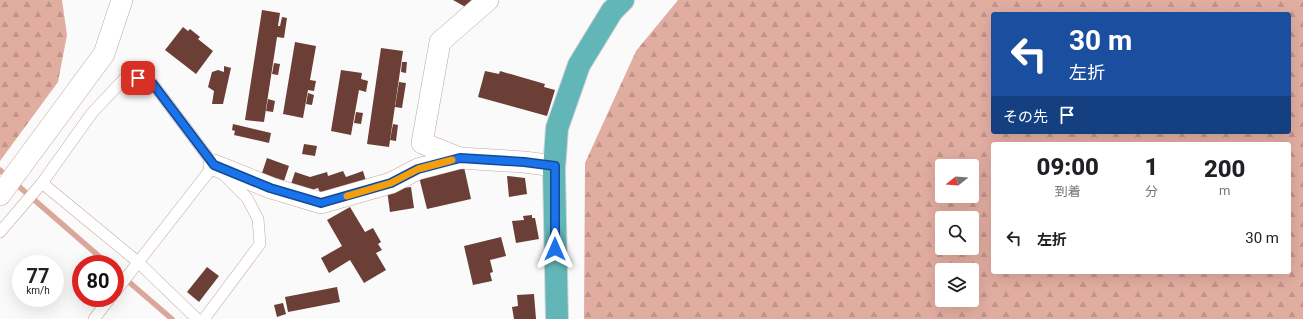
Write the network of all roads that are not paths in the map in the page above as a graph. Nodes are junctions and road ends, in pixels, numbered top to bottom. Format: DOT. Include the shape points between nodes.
graph roads {
  1 [pos="122,0"];
  2 [pos="488,0"];
  3 [pos="623,0"];
  4 [pos="460,158"];
  5 [pos="214,165"];
  6 [pos="555,166"];
  7 [pos="42,183"];
  8 [pos="0,195"];
  9 [pos="0,232"];
  10 [pos="138,262"];
  11 [pos="124,280"];
  12 [pos="103,307"];
  13 [pos="94,319"];
  14 [pos="197,319"];
  15 [pos="204,319"];
  16 [pos="557,319"];
  1 -- 8 [label="street" via="104,54"];
  2 -- 4 [label="street" via="440,42 422,143"];
  3 -- 6 [label="highway" via="612,11 579,65 558,128"];
  4 -- 5 [label="street" via="418,169 391,183 321,203 270,188"];
  4 -- 6 [label="street"];
  5 -- 7 [label="lane" via="153,84 138,78 123,80 92,113"];
  5 -- 10 [label="lane"];
  5 -- 15 [label="lane" via="247,198 258,219 260,244"];
  6 -- 16 [label="highway"];
  7 -- 9 [label="lane"];
  7 -- 10 [label="lane"];
  10 -- 11 [label="lane"];
  10 -- 14 [label="lane"];
  12 -- 13 [label="lane"];
}
